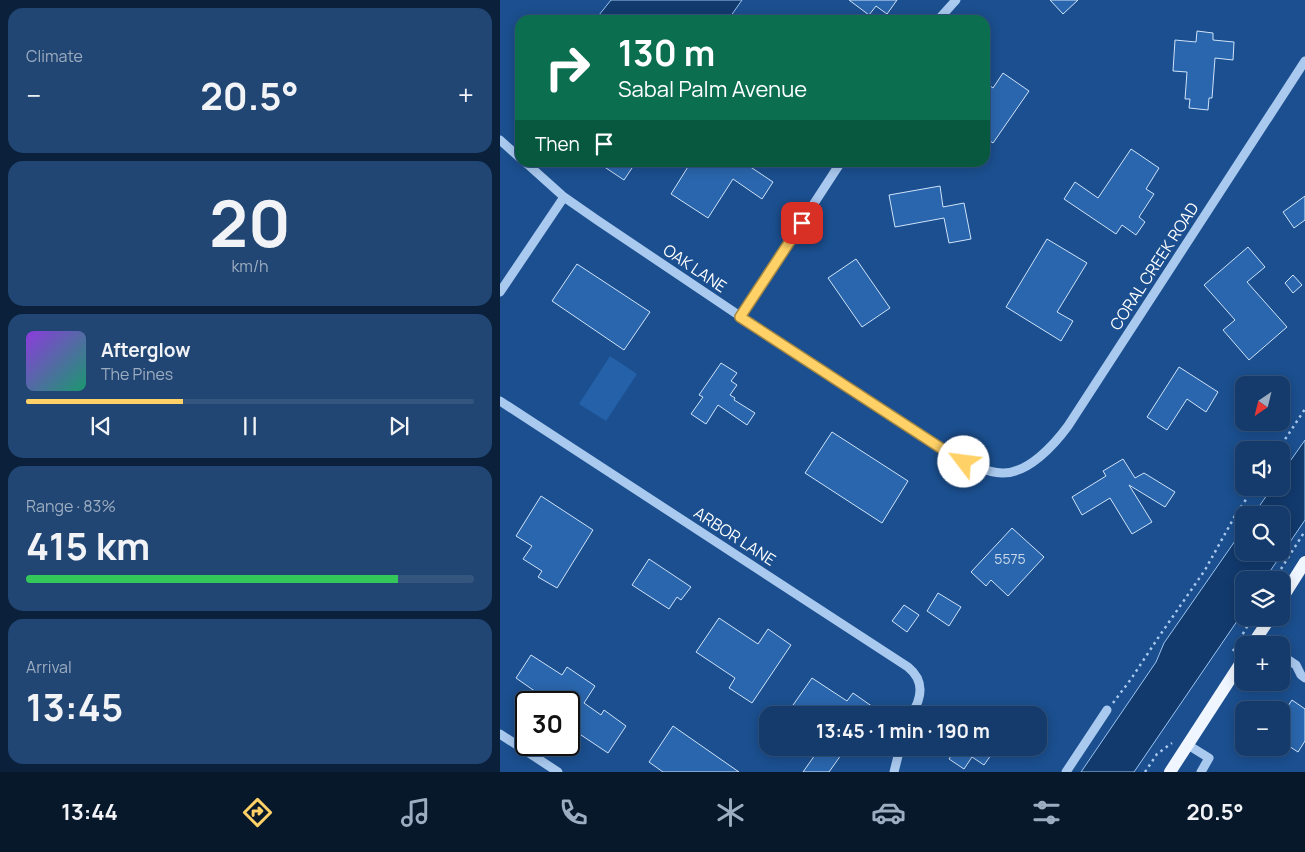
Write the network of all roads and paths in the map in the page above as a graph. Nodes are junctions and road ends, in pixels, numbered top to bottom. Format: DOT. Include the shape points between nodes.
graph roads {
  1 [pos="956,0"];
  2 [pos="942,15"];
  3 [pos="1305,61"];
  4 [pos="500,140"];
  5 [pos="515,154"];
  6 [pos="531,167"];
  7 [pos="838,167"];
  8 [pos="564,197"];
  9 [pos="500,292"];
  10 [pos="740,317"];
  11 [pos="500,400"];
  12 [pos="1305,409"];
  13 [pos="1284,441"];
  14 [pos="1012,471"];
  15 [pos="1248,496"];
  16 [pos="1305,531"];
  17 [pos="1305,562"];
  18 [pos="1280,571"];
  19 [pos="1290,586"];
  20 [pos="1247,626"];
  21 [pos="1230,656"];
  22 [pos="1290,660"];
  23 [pos="1301,666"];
  24 [pos="1235,672"];
  25 [pos="1305,678"];
  26 [pos="916,706"];
  27 [pos="1107,710"];
  28 [pos="500,734"];
  29 [pos="1175,740"];
  30 [pos="1188,745"];
  31 [pos="898,756"];
  32 [pos="558,772"];
  33 [pos="894,772"];
  34 [pos="1066,772"];
  35 [pos="1145,772"];
  36 [pos="1170,772"];
  37 [pos="1201,772"];
  1 -- 2 [label="street"];
  3 -- 14 [label="street, CORAL CREEK ROAD" via="1068,426 1044,453"];
  4 -- 5 [label="street"];
  6 -- 8 [label="street, OAK LANE"];
  7 -- 10 [label="street"];
  8 -- 9 [label="street"];
  8 -- 10 [label="street, OAK LANE"];
  10 -- 14 [label="street, OAK LANE" via="964,462 991,471"];
  11 -- 26 [label="street, ARBOR LANE" via="908,667 920,688"];
  12 -- 13 [label="path"];
  15 -- 27 [label="path" via="1204,570"];
  16 -- 18 [label="path"];
  17 -- 19 [label="main road"];
  20 -- 21 [label="path"];
  22 -- 23 [label="street"];
  23 -- 25 [label="street" via="1301,675"];
  24 -- 30 [label="main road"];
  27 -- 34 [label="street"];
  28 -- 32 [label="street"];
  29 -- 35 [label="path" via="1157,754"];
  30 -- 36 [label="main road"];
  30 -- 37 [label="street" via="1209,758"];
  31 -- 33 [label="street"];
}
